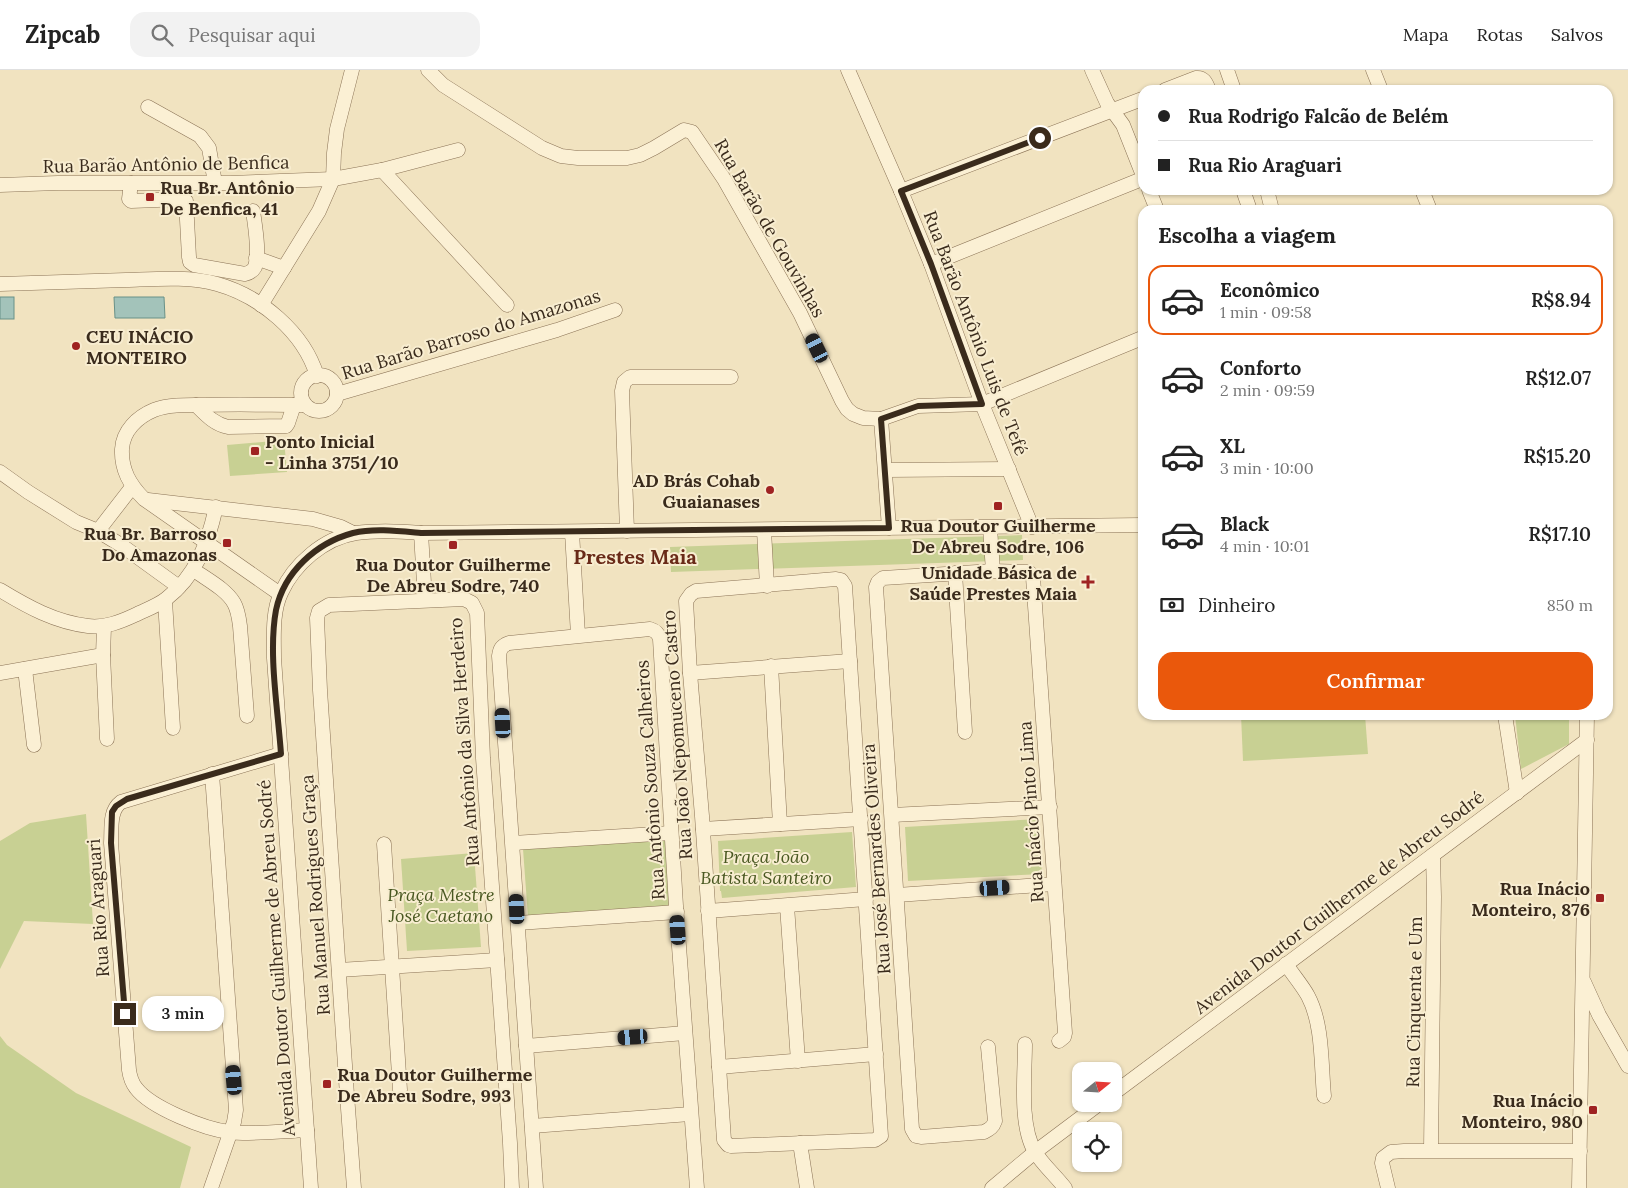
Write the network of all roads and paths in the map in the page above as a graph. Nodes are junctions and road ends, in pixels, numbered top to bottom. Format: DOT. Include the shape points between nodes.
graph roads {
  1 [pos="352,70"];
  2 [pos="428,70"];
  3 [pos="1092,70"];
  4 [pos="1227,70"];
  5 [pos="1373,70"];
  6 [pos="851,71"];
  7 [pos="1178,85"];
  8 [pos="1206,85"];
  9 [pos="1232,85"];
  10 [pos="1379,85"];
  11 [pos="1138,101"];
  12 [pos="148,107"];
  13 [pos="1113,110"];
  14 [pos="458,150"];
  15 [pos="1138,163"];
  16 [pos="382,170"];
  17 [pos="333,179"];
  18 [pos="1138,181"];
  19 [pos="131,183"];
  20 [pos="214,183"];
  21 [pos="0,185"];
  22 [pos="901,191"];
  23 [pos="253,211"];
  24 [pos="256,258"];
  25 [pos="931,264"];
  26 [pos="284,268"];
  27 [pos="0,284"];
  28 [pos="261,304"];
  29 [pos="507,305"];
  30 [pos="616,310"];
  31 [pos="1138,340"];
  32 [pos="317,376"];
  33 [pos="731,377"];
  34 [pos="337,394"];
  35 [pos="982,404"];
  36 [pos="196,405"];
  37 [pos="300,405"];
  38 [pos="881,419"];
  39 [pos="1009,469"];
  40 [pos="886,470"];
  41 [pos="0,472"];
  42 [pos="132,487"];
  43 [pos="144,499"];
  44 [pos="216,507"];
  45 [pos="1138,526"];
  46 [pos="1032,527"];
  47 [pos="889,528"];
  48 [pos="990,528"];
  49 [pos="98,530"];
  50 [pos="764,530"];
  51 [pos="627,531"];
  52 [pos="572,532"];
  53 [pos="353,533"];
  54 [pos="421,533"];
  55 [pos="207,542"];
  56 [pos="194,570"];
  57 [pos="993,571"];
  58 [pos="955,573"];
  59 [pos="767,586"];
  60 [pos="179,587"];
  61 [pos="0,590"];
  62 [pos="280,594"];
  63 [pos="165,600"];
  64 [pos="425,600"];
  65 [pos="104,627"];
  66 [pos="578,635"];
  67 [pos="103,655"];
  68 [pos="850,661"];
  69 [pos="771,666"];
  70 [pos="25,669"];
  71 [pos="0,673"];
  72 [pos="690,673"];
  73 [pos="247,716"];
  74 [pos="1506,720"];
  75 [pos="1587,720"];
  76 [pos="173,728"];
  77 [pos="965,732"];
  78 [pos="107,739"];
  79 [pos="1587,740"];
  80 [pos="34,745"];
  81 [pos="281,754"];
  82 [pos="212,774"];
  83 [pos="1517,793"];
  84 [pos="1050,807"];
  85 [pos="892,815"];
  86 [pos="861,819"];
  87 [pos="780,824"];
  88 [pos="703,829"];
  89 [pos="671,833"];
  90 [pos="384,844"];
  91 [pos="513,844"];
  92 [pos="1433,855"];
  93 [pos="1054,884"];
  94 [pos="897,894"];
  95 [pos="866,899"];
  96 [pos="787,906"];
  97 [pos="708,911"];
  98 [pos="676,912"];
  99 [pos="518,923"];
  100 [pos="497,960"];
  101 [pos="1286,964"];
  102 [pos="392,966"];
  103 [pos="339,970"];
  104 [pos="1582,976"];
  105 [pos="685,1033"];
  106 [pos="1058,1041"];
  107 [pos="1025,1044"];
  108 [pos="526,1046"];
  109 [pos="988,1047"];
  110 [pos="876,1054"];
  111 [pos="798,1062"];
  112 [pos="1628,1066"];
  113 [pos="719,1067"];
  114 [pos="1122,1087"];
  115 [pos="400,1090"];
  116 [pos="1324,1096"];
  117 [pos="1088,1112"];
  118 [pos="690,1114"];
  119 [pos="532,1126"];
  120 [pos="307,1130"];
  121 [pos="230,1132"];
  122 [pos="800,1143"];
  123 [pos="1430,1150"];
  124 [pos="1580,1151"];
  125 [pos="1035,1152"];
  126 [pos="211,1188"];
  127 [pos="311,1188"];
  128 [pos="354,1188"];
  129 [pos="512,1188"];
  130 [pos="536,1188"];
  131 [pos="697,1188"];
  132 [pos="806,1188"];
  133 [pos="992,1188"];
  134 [pos="1065,1188"];
  135 [pos="1388,1188"];
  136 [pos="1579,1188"];
  1 -- 17 [label="street" via="337,129"];
  2 -- 38 [label="street, Rua Barão de Gouvinhas" via="443,85 542,148 561,156 627,158 640,155 684,130 692,132 724,179 800,313 847,409 863,418"];
  3 -- 13 [label="street"];
  4 -- 9 [label="street"];
  5 -- 10 [label="street"];
  6 -- 22 [label="street, Rua Barão Antônio Luis de Tefé"];
  7 -- 8 [label="street" via="1196,78 1202,79"];
  11 -- 13 [label="street"];
  12 -- 20 [label="street" via="200,136 209,148"];
  13 -- 15 [label="street" via="1123,125"];
  13 -- 22 [label="street"];
  14 -- 16 [label="street, Rua Barão Antônio de Benfica"];
  16 -- 17 [label="street, Rua Barão Antônio de Benfica"];
  16 -- 29 [label="street"];
  17 -- 20 [label="street, Rua Barão Antônio de Benfica"];
  17 -- 26 [label="street" via="319,211"];
  18 -- 25 [label="street"];
  19 -- 20 [label="street, Rua Barão Antônio de Benfica"];
  19 -- 21 [label="street, Rua Barão Antônio de Benfica"];
  19 -- 24 [label="street" via="131,201 186,201 189,257 194,265 245,274 255,267"];
  22 -- 25 [label="street, Rua Barão Antônio Luis de Tefé"];
  23 -- 24 [label="street"];
  24 -- 26 [label="street"];
  25 -- 35 [label="street, Rua Barão Antônio Luis de Tefé"];
  26 -- 28 [label="street"];
  27 -- 28 [label="street" via="200,280 231,289"];
  28 -- 32 [label="street" via="296,336"];
  30 -- 34 [label="street, Rua Barão Barroso do Amazonas"];
  31 -- 35 [label="street"];
  32 -- 34 [label="street" via="331,380"];
  32 -- 37 [label="street" via="302,386"];
  33 -- 51 [label="street" via="630,377 624,382"];
  34 -- 37 [label="street" via="333,404 325,410"];
  35 -- 38 [label="street" via="918,406"];
  35 -- 39 [label="street, Rua Barão Antônio Luis de Tefé"];
  36 -- 37 [label="street"];
  36 -- 37 [label="street" via="211,420 228,427 286,426"];
  36 -- 42 [label="street" via="154,410 133,423 122,446 124,471"];
  38 -- 40 [label="street"];
  39 -- 40 [label="street"];
  39 -- 46 [label="street, Rua Barão Antônio Luis de Tefé"];
  40 -- 47 [label="street"];
  41 -- 49 [label="street" via="76,522"];
  42 -- 43 [label="street"];
  42 -- 49 [label="street"];
  43 -- 44 [label="street"];
  43 -- 55 [label="street"];
  44 -- 53 [label="street" via="313,519"];
  44 -- 55 [label="street"];
  45 -- 46 [label="street, Avenida Doutor Guilherme de Abreu Sodré"];
  46 -- 48 [label="street, Avenida Doutor Guilherme de Abreu Sodré"];
  47 -- 48 [label="street, Avenida Doutor Guilherme de Abreu Sodré"];
  47 -- 50 [label="street, Avenida Doutor Guilherme de Abreu Sodré"];
  48 -- 57 [label="street"];
  49 -- 60 [label="street"];
  50 -- 51 [label="street, Avenida Doutor Guilherme de Abreu Sodré"];
  50 -- 59 [label="street"];
  51 -- 52 [label="street, Avenida Doutor Guilherme de Abreu Sodré"];
  52 -- 54 [label="street, Avenida Doutor Guilherme de Abreu Sodré"];
  52 -- 66 [label="street"];
  53 -- 54 [label="street, Avenida Doutor Guilherme de Abreu Sodré"];
  53 -- 62 [label="street, Avenida Doutor Guilherme de Abreu Sodré" via="333,540 301,563"];
  54 -- 64 [label="street"];
  55 -- 56 [label="street"];
  55 -- 62 [label="street"];
  56 -- 60 [label="street"];
  56 -- 73 [label="street" via="228,594 238,611"];
  57 -- 58 [label="street"];
  57 -- 84 [label="street, Rua Inácio Pinto Lima" via="1027,572 1032,577"];
  58 -- 77 [label="street"];
  58 -- 85 [label="street, Rua José Bernardes Oliveira" via="883,578 876,587"];
  59 -- 68 [label="street" via="841,580 845,586"];
  59 -- 72 [label="street, Rua João Nepomuceno Castro" via="691,594 686,601"];
  60 -- 63 [label="street"];
  61 -- 65 [label="street" via="52,618 89,627"];
  62 -- 81 [label="street, Avenida Doutor Guilherme de Abreu Sodré" via="274,658"];
  63 -- 65 [label="street"];
  63 -- 76 [label="street"];
  64 -- 100 [label="street, Rua Antônio da Silva Herdeiro" via="464,599 472,603 476,613"];
  64 -- 103 [label="street, Rua Manuel Rodrigues Graça" via="329,605 319,611 317,618"];
  65 -- 67 [label="street"];
  66 -- 89 [label="street, Rua Antônio Souza Calheiros" via="650,629 658,633"];
  66 -- 91 [label="street" via="509,643 500,649"];
  67 -- 70 [label="street"];
  67 -- 78 [label="street"];
  68 -- 69 [label="street"];
  68 -- 86 [label="street"];
  69 -- 72 [label="street"];
  69 -- 87 [label="street"];
  70 -- 71 [label="street"];
  70 -- 80 [label="street"];
  72 -- 88 [label="street, Rua João Nepomuceno Castro"];
  74 -- 83 [label="street"];
  75 -- 79 [label="street"];
  79 -- 83 [label="street, Avenida Doutor Guilherme de Abreu Sodré"];
  79 -- 104 [label="street"];
  81 -- 82 [label="street, Rua Rio Araguari"];
  81 -- 120 [label="street, Avenida Doutor Guilherme de Abreu Sodré"];
  82 -- 121 [label="street" via="236,1110"];
  82 -- 121 [label="street, Rua Rio Araguari" via="121,802 112,812 111,843 131,1079 143,1096 172,1113 208,1128"];
  83 -- 92 [label="street, Avenida Doutor Guilherme de Abreu Sodré"];
  84 -- 85 [label="street"];
  84 -- 93 [label="street, Rua Inácio Pinto Lima"];
  85 -- 94 [label="street, Rua José Bernardes Oliveira"];
  86 -- 87 [label="street"];
  86 -- 95 [label="street"];
  87 -- 88 [label="street"];
  88 -- 97 [label="street, Rua João Nepomuceno Castro"];
  89 -- 91 [label="street"];
  89 -- 98 [label="street, Rua Antônio Souza Calheiros"];
  90 -- 102 [label="street"];
  91 -- 99 [label="street"];
  92 -- 101 [label="street, Avenida Doutor Guilherme de Abreu Sodré"];
  92 -- 123 [label="street, Rua Cinquenta e Um"];
  93 -- 94 [label="street"];
  93 -- 106 [label="street, Rua Inácio Pinto Lima" via="1065,1032"];
  94 -- 109 [label="street, Rua José Bernardes Oliveira" via="912,1128 916,1136 984,1132 994,1126"];
  95 -- 96 [label="street"];
  95 -- 110 [label="street"];
  96 -- 97 [label="street"];
  96 -- 111 [label="street"];
  97 -- 113 [label="street, Rua João Nepomuceno Castro"];
  98 -- 99 [label="street"];
  98 -- 105 [label="street, Rua Antônio Souza Calheiros"];
  99 -- 108 [label="street"];
  100 -- 102 [label="street"];
  100 -- 129 [label="street, Rua Antônio da Silva Herdeiro"];
  101 -- 114 [label="street, Avenida Doutor Guilherme de Abreu Sodré"];
  101 -- 116 [label="street" via="1308,996 1314,1011"];
  102 -- 103 [label="street"];
  102 -- 115 [label="street"];
  103 -- 128 [label="street, Rua Manuel Rodrigues Graça"];
  104 -- 112 [label="street" via="1599,1015"];
  104 -- 124 [label="street"];
  105 -- 108 [label="street"];
  105 -- 118 [label="street, Rua Antônio Souza Calheiros"];
  107 -- 125 [label="street" via="1026,1123"];
  108 -- 119 [label="street"];
  110 -- 111 [label="street"];
  110 -- 122 [label="street" via="882,1133 879,1138"];
  111 -- 113 [label="street"];
  113 -- 122 [label="street, Rua João Nepomuceno Castro" via="724,1140 728,1145"];
  117 -- 125 [label="street"];
  118 -- 119 [label="street"];
  118 -- 131 [label="street, Rua Antônio Souza Calheiros"];
  119 -- 130 [label="street"];
  120 -- 121 [label="street, Rua Rio Araguari"];
  120 -- 127 [label="street, Avenida Doutor Guilherme de Abreu Sodré"];
  121 -- 126 [label="street"];
  122 -- 132 [label="street"];
  123 -- 124 [label="street"];
  123 -- 135 [label="street" via="1391,1152 1383,1158"];
  124 -- 136 [label="street"];
  125 -- 133 [label="street"];
  125 -- 134 [label="street"];
}
